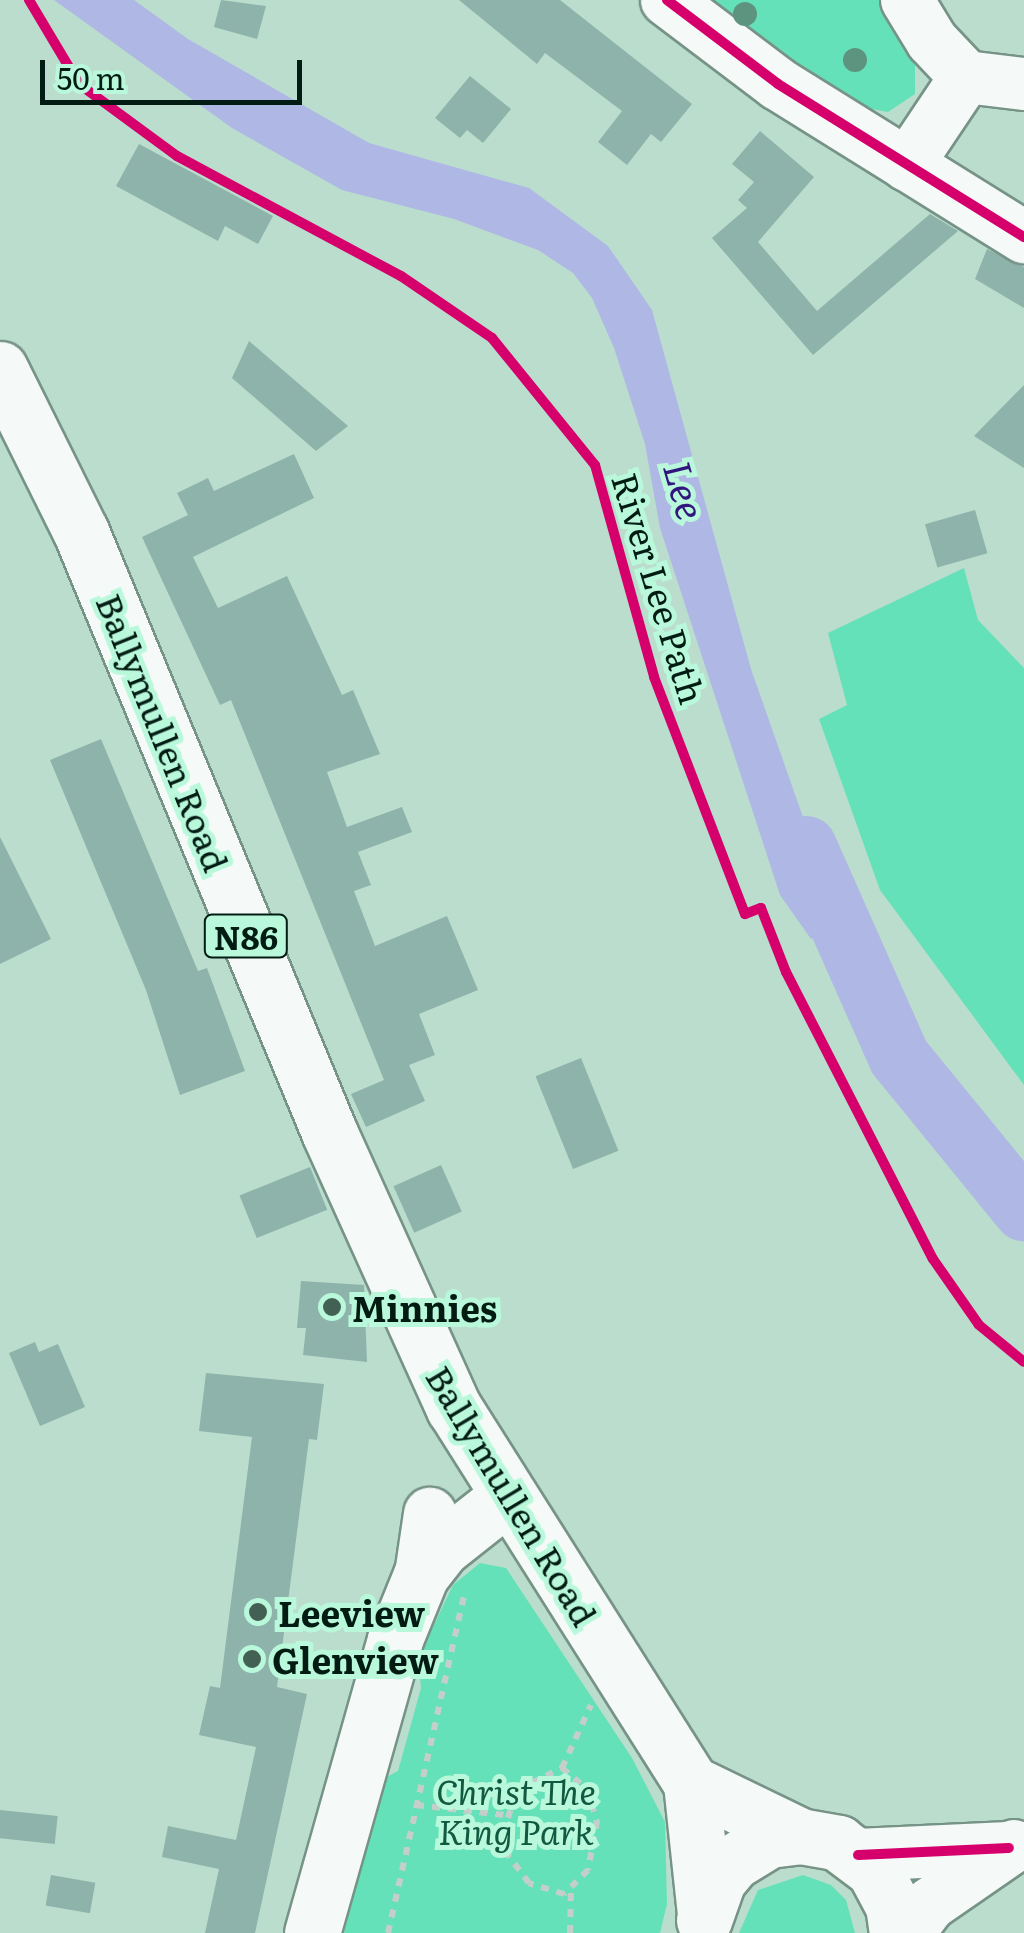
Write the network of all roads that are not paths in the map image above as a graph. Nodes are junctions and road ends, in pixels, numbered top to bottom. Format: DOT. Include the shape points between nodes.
graph roads {
  1 [pos="666,0"];
  2 [pos="907,0"];
  3 [pos="966,77"];
  4 [pos="1024,84"];
  5 [pos="907,166"];
  6 [pos="1024,237"];
  7 [pos="0,368"];
  8 [pos="508,1496"];
  9 [pos="430,1514"];
  10 [pos="445,1576"];
  11 [pos="692,1783"];
  12 [pos="800,1836"];
  13 [pos="1017,1845"];
  14 [pos="858,1855"];
  15 [pos="704,1923"];
  16 [pos="312,1933"];
  17 [pos="897,1933"];
  18 [pos="908,1933"];
  1 -- 5 [label="street" via="778,84"];
  2 -- 3 [label="street"];
  3 -- 4 [label="street"];
  3 -- 5 [label="street"];
  5 -- 6 [label="street"];
  7 -- 8 [label="main road, Ballymullen Road / N86" via="81,532 401,1299 454,1408"];
  8 -- 10 [label="main road" via="441,1548"];
  8 -- 11 [label="main road, Ballymullen Road / N86"];
  9 -- 10 [label="street"];
  10 -- 16 [label="main road" via="395,1638"];
  11 -- 12 [label="main road"];
  11 -- 15 [label="main road, N86"];
  12 -- 14 [label="main road"];
  12 -- 15 [label="main road, N86" via="769,1840 733,1862"];
  13 -- 14 [label="street"];
  13 -- 18 [label="street" via="930,1904"];
  14 -- 17 [label="main road" via="886,1886"];
}
